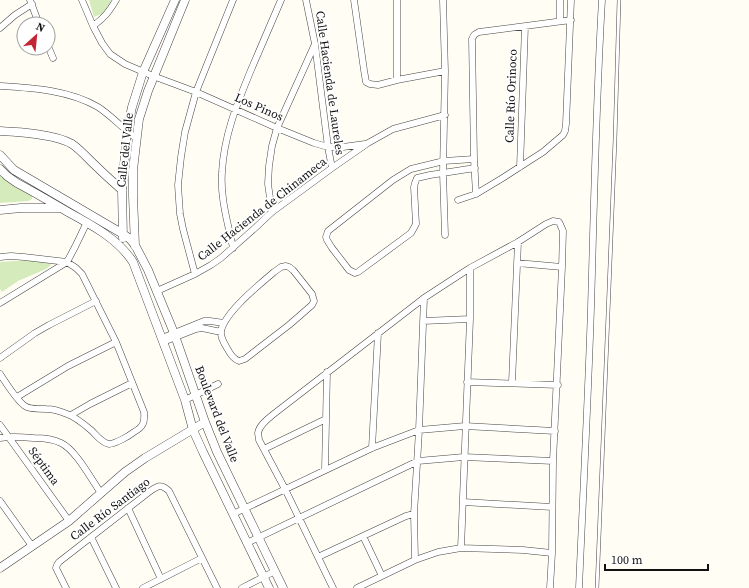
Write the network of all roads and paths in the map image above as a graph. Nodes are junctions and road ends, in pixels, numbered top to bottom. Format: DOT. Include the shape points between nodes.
graph roads {
  1 [pos="82,0"];
  2 [pos="116,0"];
  3 [pos="175,0"];
  4 [pos="185,0"];
  5 [pos="233,0"];
  6 [pos="281,0"];
  7 [pos="306,0"];
  8 [pos="354,0"];
  9 [pos="397,0"];
  10 [pos="443,0"];
  11 [pos="560,0"];
  12 [pos="572,0"];
  13 [pos="602,0"];
  14 [pos="619,0"];
  15 [pos="31,2"];
  16 [pos="37,16"];
  17 [pos="571,20"];
  18 [pos="560,21"];
  19 [pos="93,26"];
  20 [pos="525,26"];
  21 [pos="0,28"];
  22 [pos="315,44"];
  23 [pos="445,71"];
  24 [pos="143,72"];
  25 [pos="153,76"];
  26 [pos="397,80"];
  27 [pos="0,86"];
  28 [pos="196,92"];
  29 [pos="235,109"];
  30 [pos="445,115"];
  31 [pos="278,128"];
  32 [pos="0,131"];
  33 [pos="127,131"];
  34 [pos="136,138"];
  35 [pos="368,143"];
  36 [pos="328,147"];
  37 [pos="0,155"];
  38 [pos="474,159"];
  39 [pos="444,162"];
  40 [pos="520,167"];
  41 [pos="332,168"];
  42 [pos="475,168"];
  43 [pos="0,169"];
  44 [pos="443,173"];
  45 [pos="122,190"];
  46 [pos="476,194"];
  47 [pos="458,200"];
  48 [pos="62,208"];
  49 [pos="0,210"];
  50 [pos="272,212"];
  51 [pos="87,222"];
  52 [pos="123,234"];
  53 [pos="445,235"];
  54 [pos="518,242"];
  55 [pos="136,245"];
  56 [pos="233,248"];
  57 [pos="124,250"];
  58 [pos="0,257"];
  59 [pos="67,262"];
  60 [pos="133,262"];
  61 [pos="517,263"];
  62 [pos="562,266"];
  63 [pos="470,268"];
  64 [pos="195,274"];
  65 [pos="157,292"];
  66 [pos="424,298"];
  67 [pos="96,301"];
  68 [pos="0,302"];
  69 [pos="470,319"];
  70 [pos="423,321"];
  71 [pos="224,323"];
  72 [pos="221,332"];
  73 [pos="378,333"];
  74 [pos="175,335"];
  75 [pos="162,340"];
  76 [pos="116,342"];
  77 [pos="0,358"];
  78 [pos="327,372"];
  79 [pos="0,374"];
  80 [pos="467,382"];
  81 [pos="512,382"];
  82 [pos="132,383"];
  83 [pos="218,384"];
  84 [pos="558,385"];
  85 [pos="196,395"];
  86 [pos="16,397"];
  87 [pos="185,400"];
  88 [pos="71,415"];
  89 [pos="326,419"];
  90 [pos="205,422"];
  91 [pos="0,425"];
  92 [pos="465,426"];
  93 [pos="193,430"];
  94 [pos="419,430"];
  95 [pos="555,431"];
  96 [pos="9,437"];
  97 [pos="0,438"];
  98 [pos="372,448"];
  99 [pos="264,449"];
  100 [pos="464,457"];
  101 [pos="418,461"];
  102 [pos="553,461"];
  103 [pos="325,470"];
  104 [pos="285,489"];
  105 [pos="101,493"];
  106 [pos="0,500"];
  107 [pos="463,502"];
  108 [pos="552,507"];
  109 [pos="128,508"];
  110 [pos="245,509"];
  111 [pos="233,514"];
  112 [pos="414,514"];
  113 [pos="299,518"];
  114 [pos="69,521"];
  115 [pos="362,536"];
  116 [pos="91,537"];
  117 [pos="259,538"];
  118 [pos="247,543"];
  119 [pos="32,546"];
  120 [pos="461,548"];
  121 [pos="552,553"];
  122 [pos="318,557"];
  123 [pos="202,558"];
  124 [pos="415,560"];
  125 [pos="0,568"];
  126 [pos="275,571"];
  127 [pos="382,576"];
  128 [pos="264,577"];
  129 [pos="161,579"];
  130 [pos="66,588"];
  131 [pos="116,588"];
  132 [pos="143,588"];
  133 [pos="217,588"];
  134 [pos="242,588"];
  135 [pos="269,588"];
  136 [pos="283,588"];
  137 [pos="333,588"];
  138 [pos="357,588"];
  139 [pos="550,588"];
  140 [pos="579,588"];
  141 [pos="597,588"];
  1 -- 19 [label="street, Los Pinos"];
  2 -- 19 [label="street" via="104,17"];
  3 -- 24 [label="street, Calle del Valle"];
  4 -- 25 [label="street, Calle del Valle"];
  5 -- 28 [label="street"];
  6 -- 29 [label="street"];
  7 -- 22 [label="street, Calle Hacienda de Laureles"];
  8 -- 26 [label="street" via="366,82 374,85"];
  9 -- 26 [label="street"];
  10 -- 23 [label="street"];
  11 -- 18 [label="street"];
  12 -- 17 [label="street"];
  13 -- 140 [label="street"];
  14 -- 141 [label="lane"];
  15 -- 16 [label="street"];
  15 -- 21 [label="street"];
  17 -- 18 [label="street"];
  17 -- 40 [label="street" via="565,131 560,139"];
  18 -- 20 [label="street"];
  19 -- 24 [label="street, Los Pinos" via="110,54"];
  20 -- 38 [label="street" via="479,32 473,36"];
  20 -- 40 [label="street, Calle Río Orinoco"];
  22 -- 31 [label="street"];
  22 -- 36 [label="street, Calle Hacienda de Laureles"];
  23 -- 26 [label="street"];
  23 -- 30 [label="street"];
  24 -- 25 [label="street, Los Pinos"];
  24 -- 33 [label="street, Calle del Valle"];
  25 -- 28 [label="street, Los Pinos"];
  25 -- 34 [label="street, Calle del Valle" via="142,106"];
  27 -- 33 [label="street" via="56,92 86,101 98,107"];
  28 -- 29 [label="street, Los Pinos"];
  28 -- 64 [label="street" via="185,132 178,185 181,221"];
  29 -- 31 [label="street, Los Pinos"];
  29 -- 56 [label="street" via="222,173 222,192"];
  30 -- 35 [label="street, Calle Hacienda de Chinameca" via="393,129"];
  30 -- 39 [label="street"];
  31 -- 36 [label="street, Los Pinos"];
  31 -- 50 [label="street" via="269,166 268,184"];
  32 -- 45 [label="street" via="59,139 73,145"];
  33 -- 34 [label="street"];
  33 -- 45 [label="street, Calle del Valle"];
  34 -- 55 [label="street, Calle del Valle" via="133,217"];
  35 -- 36 [label="street, Los Pinos" via="343,148"];
  35 -- 41 [label="street, Calle Hacienda de Chinameca"];
  36 -- 41 [label="street, Calle Hacienda de Laureles"];
  37 -- 52 [label="street" via="14,170"];
  38 -- 39 [label="street"];
  38 -- 42 [label="street"];
  39 -- 44 [label="street"];
  39 -- 44 [label="street" via="412,169 400,175 328,231 327,240 349,270 358,272 411,233 416,224 414,187 417,178"];
  40 -- 46 [label="street"];
  41 -- 50 [label="street, Calle Hacienda de Chinameca"];
  42 -- 44 [label="street"];
  42 -- 46 [label="street"];
  43 -- 48 [label="street, Boulevard del Valle" via="17,183"];
  44 -- 53 [label="street"];
  45 -- 52 [label="street, Calle del Valle"];
  46 -- 47 [label="street"];
  48 -- 49 [label="street"];
  48 -- 51 [label="street, Boulevard del Valle"];
  50 -- 56 [label="street, Calle Hacienda de Chinameca"];
  51 -- 57 [label="street, Boulevard del Valle"];
  51 -- 59 [label="street"];
  52 -- 55 [label="street"];
  52 -- 57 [label="street, Calle del Valle"];
  54 -- 61 [label="street"];
  54 -- 62 [label="street" via="553,221 559,222 563,231"];
  54 -- 63 [label="street"];
  55 -- 60 [label="street, Calle del Valle"];
  55 -- 65 [label="street, Boulevard del Valle"];
  56 -- 64 [label="street, Calle Hacienda de Chinameca"];
  57 -- 60 [label="street, Boulevard del Valle"];
  58 -- 59 [label="street"];
  59 -- 67 [label="street" via="82,274"];
  59 -- 68 [label="street"];
  60 -- 75 [label="street, Boulevard del Valle"];
  61 -- 62 [label="street"];
  61 -- 81 [label="street"];
  62 -- 84 [label="street"];
  63 -- 66 [label="street"];
  63 -- 69 [label="street"];
  64 -- 65 [label="street, Calle Hacienda de Chinameca"];
  65 -- 74 [label="street, Boulevard del Valle"];
  66 -- 70 [label="street"];
  66 -- 73 [label="street"];
  67 -- 76 [label="street"];
  67 -- 77 [label="street" via="48,325"];
  69 -- 70 [label="street"];
  69 -- 80 [label="street"];
  70 -- 94 [label="street"];
  71 -- 72 [label="street"];
  71 -- 72 [label="street" via="236,307 281,267 286,266 293,270 314,298 309,309 242,360 236,360 230,355"];
  71 -- 74 [label="street" via="204,321"];
  72 -- 74 [label="street" via="202,328"];
  73 -- 78 [label="street"];
  73 -- 98 [label="street"];
  74 -- 75 [label="street"];
  74 -- 85 [label="street, Boulevard del Valle"];
  75 -- 87 [label="street, Boulevard del Valle"];
  76 -- 82 [label="street"];
  76 -- 86 [label="street" via="68,366"];
  78 -- 89 [label="street"];
  78 -- 99 [label="street" via="265,421 258,434"];
  79 -- 86 [label="street"];
  80 -- 81 [label="street"];
  80 -- 92 [label="street"];
  81 -- 84 [label="street"];
  82 -- 88 [label="street"];
  82 -- 88 [label="street" via="145,419 141,428 128,436 109,444"];
  83 -- 85 [label="street"];
  84 -- 95 [label="street"];
  85 -- 87 [label="street"];
  85 -- 90 [label="street, Boulevard del Valle"];
  86 -- 88 [label="street" via="27,407"];
  87 -- 93 [label="street, Boulevard del Valle"];
  89 -- 99 [label="street"];
  89 -- 103 [label="street"];
  90 -- 93 [label="street"];
  90 -- 110 [label="street, Boulevard del Valle"];
  91 -- 96 [label="street, Séptima"];
  92 -- 94 [label="street"];
  92 -- 95 [label="street"];
  92 -- 100 [label="street"];
  93 -- 105 [label="street" via="145,458"];
  93 -- 111 [label="street, Boulevard del Valle"];
  94 -- 98 [label="street"];
  94 -- 101 [label="street"];
  95 -- 102 [label="street"];
  96 -- 97 [label="street"];
  96 -- 105 [label="street" via="41,438 60,443 69,449"];
  96 -- 114 [label="street, Séptima"];
  98 -- 103 [label="street"];
  99 -- 104 [label="street"];
  100 -- 101 [label="street"];
  100 -- 102 [label="street"];
  100 -- 107 [label="street"];
  101 -- 112 [label="street"];
  101 -- 113 [label="street"];
  102 -- 108 [label="street"];
  103 -- 104 [label="street"];
  104 -- 110 [label="street"];
  104 -- 113 [label="street"];
  105 -- 114 [label="street"];
  106 -- 119 [label="street"];
  107 -- 108 [label="street"];
  107 -- 120 [label="street"];
  108 -- 121 [label="street"];
  109 -- 116 [label="street, Calle Río Santiago"];
  109 -- 123 [label="street, Calle Río Santiago" via="153,488 161,485 165,487"];
  109 -- 129 [label="street"];
  110 -- 111 [label="street"];
  110 -- 117 [label="street, Boulevard del Valle"];
  111 -- 118 [label="street, Boulevard del Valle"];
  112 -- 115 [label="street"];
  112 -- 124 [label="street"];
  113 -- 117 [label="street"];
  113 -- 122 [label="street"];
  114 -- 119 [label="street"];
  115 -- 122 [label="street"];
  115 -- 127 [label="street"];
  116 -- 130 [label="street, Calle Río Santiago" via="57,565"];
  116 -- 131 [label="street"];
  117 -- 118 [label="street"];
  117 -- 126 [label="street, Boulevard del Valle"];
  118 -- 128 [label="street, Boulevard del Valle"];
  119 -- 125 [label="street"];
  120 -- 121 [label="street"];
  120 -- 124 [label="street"];
  121 -- 139 [label="street"];
  122 -- 137 [label="street"];
  123 -- 129 [label="street"];
  123 -- 133 [label="street, Calle Río Santiago"];
  124 -- 127 [label="street"];
  126 -- 128 [label="street"];
  126 -- 136 [label="street, Boulevard del Valle"];
  127 -- 138 [label="street"];
  128 -- 134 [label="street"];
  128 -- 135 [label="street, Boulevard del Valle"];
  129 -- 132 [label="street"];
}
